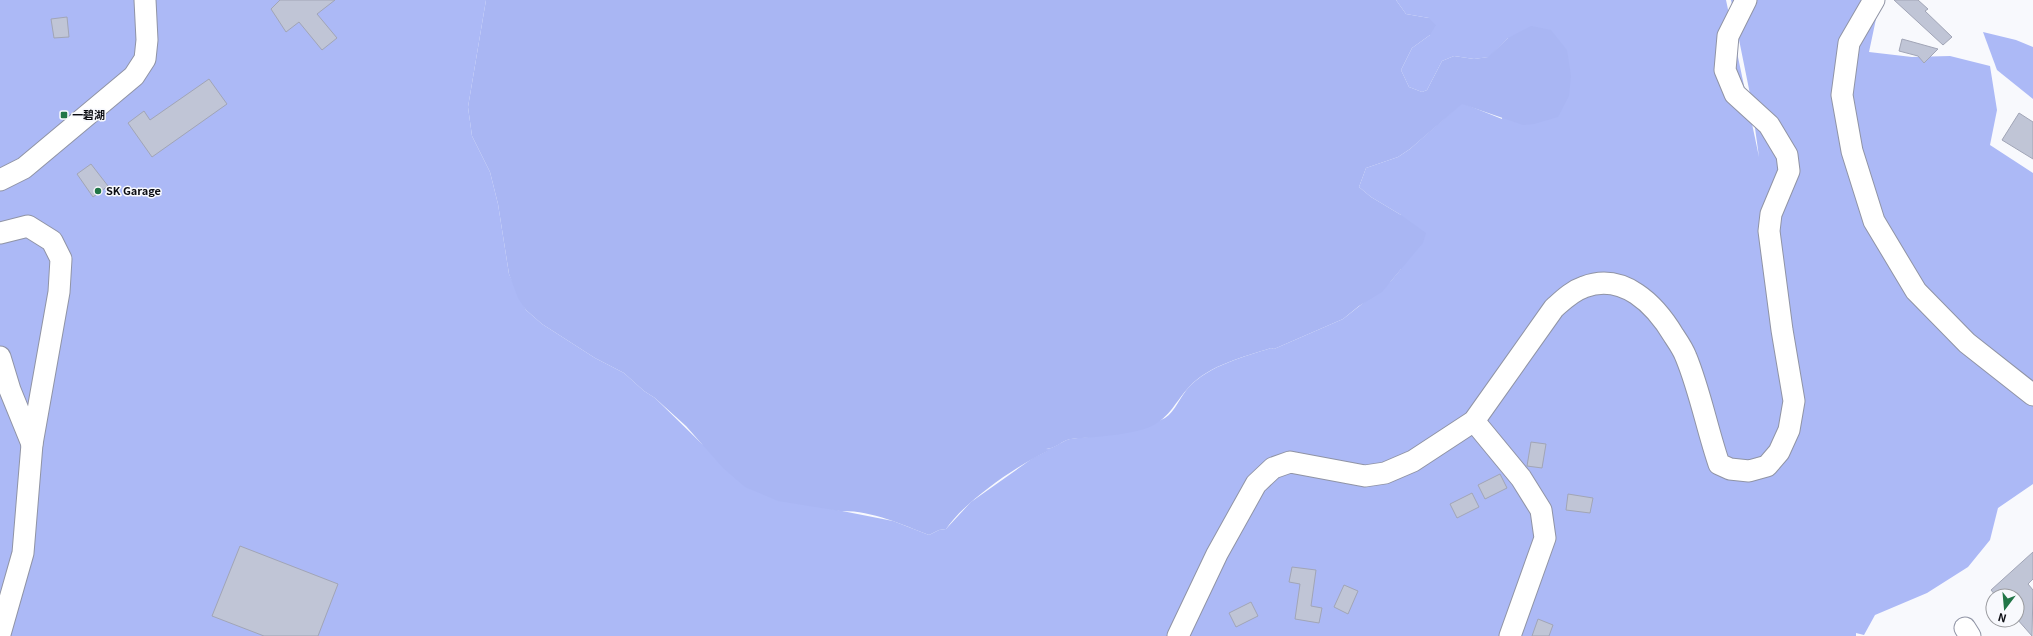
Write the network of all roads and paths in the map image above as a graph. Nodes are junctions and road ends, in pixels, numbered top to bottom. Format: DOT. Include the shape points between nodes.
graph roads {
  1 [pos="145,0"];
  2 [pos="1746,0"];
  3 [pos="1874,0"];
  4 [pos="0,180"];
  5 [pos="0,233"];
  6 [pos="0,357"];
  7 [pos="2033,395"];
  8 [pos="1474,421"];
  9 [pos="32,444"];
  10 [pos="0,634"];
  11 [pos="1178,636"];
  12 [pos="1510,636"];
  1 -- 4 [label="street" via="145,60 134,76 24,168"];
  2 -- 8 [label="street" via="1728,36 1725,70 1735,94 1769,125 1787,155 1789,172 1771,214 1769,231 1794,402 1789,430 1779,452 1767,466 1749,472 1719,464 1686,356 1665,321 1643,297 1609,282 1583,287 1554,308"];
  3 -- 7 [label="street" via="1849,43 1842,95 1852,151 1874,221 1916,291 1967,343"];
  5 -- 9 [label="street" via="28,226 52,241 61,259 59,292"];
  6 -- 9 [label="street" via="10,390"];
  8 -- 11 [label="street" via="1413,461 1385,473 1365,476 1290,462 1273,468 1256,484 1217,554"];
  8 -- 12 [label="street" via="1521,478 1541,510 1545,538"];
  9 -- 10 [label="street" via="23,553"];
}
